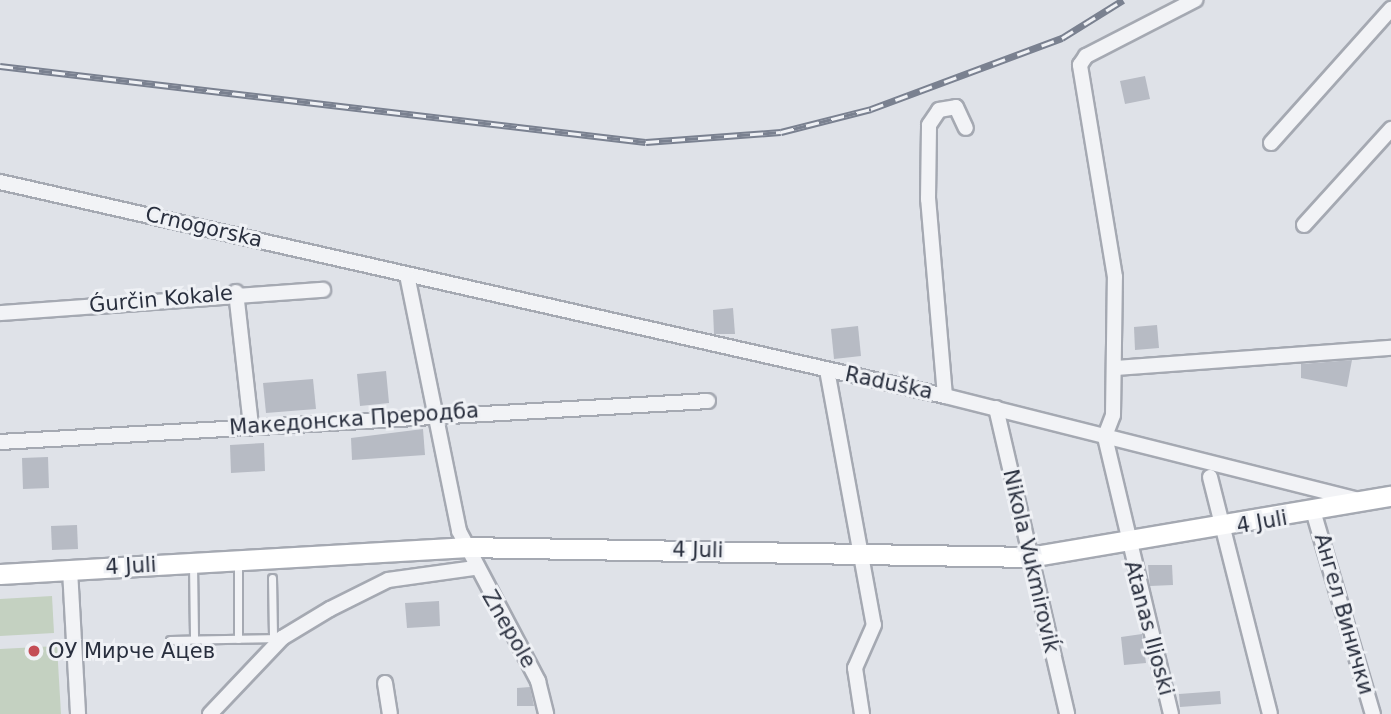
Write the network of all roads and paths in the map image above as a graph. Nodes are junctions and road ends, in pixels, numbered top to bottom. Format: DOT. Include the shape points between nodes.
graph roads {
  1 [pos="1195,0"];
  2 [pos="1391,9"];
  3 [pos="966,128"];
  4 [pos="1391,129"];
  5 [pos="1271,142"];
  6 [pos="0,182"];
  7 [pos="1304,225"];
  8 [pos="407,275"];
  9 [pos="323,290"];
  10 [pos="236,292"];
  11 [pos="0,313"];
  12 [pos="1391,348"];
  13 [pos="1116,368"];
  14 [pos="827,370"];
  15 [pos="945,396"];
  16 [pos="708,401"];
  17 [pos="996,408"];
  18 [pos="432,413"];
  19 [pos="251,426"];
  20 [pos="1105,436"];
  21 [pos="0,442"];
  22 [pos="1210,477"];
  23 [pos="1391,496"];
  24 [pos="1368,502"];
  25 [pos="1314,514"];
  26 [pos="1221,529"];
  27 [pos="1125,542"];
  28 [pos="464,547"];
  29 [pos="858,554"];
  30 [pos="1029,557"];
  31 [pos="238,560"];
  32 [pos="193,563"];
  33 [pos="475,568"];
  34 [pos="70,570"];
  35 [pos="0,574"];
  36 [pos="272,578"];
  37 [pos="277,638"];
  38 [pos="194,639"];
  39 [pos="238,639"];
  40 [pos="170,640"];
  41 [pos="385,683"];
  42 [pos="78,714"];
  43 [pos="210,714"];
  44 [pos="390,714"];
  45 [pos="546,714"];
  46 [pos="862,714"];
  47 [pos="1068,714"];
  48 [pos="1171,714"];
  49 [pos="1270,714"];
  50 [pos="1373,714"];
  1 -- 13 [label="street, Atanas Iljoski" via="1086,56 1080,65 1113,264"];
  2 -- 5 [label="street"];
  3 -- 15 [label="street" via="956,107 939,110 929,125 928,200"];
  4 -- 7 [label="street"];
  6 -- 8 [label="street, Crnogorska"];
  8 -- 14 [label="street, Raduška"];
  8 -- 18 [label="street, Znepole"];
  9 -- 10 [label="street, Ǵurčin Kokale"];
  10 -- 11 [label="street, Ǵurčin Kokale"];
  10 -- 19 [label="street"];
  12 -- 13 [label="street"];
  13 -- 20 [label="street, Atanas Iljoski"];
  14 -- 15 [label="street, Raduška"];
  14 -- 29 [label="street"];
  15 -- 17 [label="street, Raduška"];
  16 -- 18 [label="street, Македонска Преродба"];
  17 -- 20 [label="street, Raduška"];
  17 -- 30 [label="street, Nikola Vukmiroviḱ"];
  18 -- 19 [label="street, Македонска Преродба"];
  18 -- 28 [label="street, Znepole"];
  19 -- 21 [label="street, Македонска Преродба"];
  20 -- 24 [label="street, Raduška"];
  20 -- 27 [label="street, Atanas Iljoski"];
  22 -- 26 [label="street"];
  23 -- 24 [label="street, 4 Juli"];
  24 -- 25 [label="street, 4 Juli"];
  25 -- 26 [label="street, 4 Juli"];
  25 -- 50 [label="street, Ангел Винички"];
  26 -- 27 [label="street, 4 Juli"];
  26 -- 49 [label="street"];
  27 -- 30 [label="street, 4 Juli"];
  27 -- 48 [label="street, Atanas Iljoski"];
  28 -- 29 [label="street, 4 Juli"];
  28 -- 31 [label="street, 4 Juli"];
  28 -- 33 [label="street, Znepole"];
  29 -- 30 [label="street, 4 Juli"];
  29 -- 46 [label="street" via="874,625 855,668"];
  30 -- 47 [label="street, Nikola Vukmiroviḱ"];
  31 -- 32 [label="street, 4 Juli"];
  31 -- 39 [label="lane"];
  32 -- 34 [label="street, 4 Juli"];
  32 -- 38 [label="lane"];
  33 -- 37 [label="street" via="388,580"];
  33 -- 45 [label="street, Znepole" via="538,681"];
  34 -- 35 [label="street, 4 Juli"];
  34 -- 42 [label="street"];
  36 -- 37 [label="lane"];
  37 -- 39 [label="lane"];
  37 -- 43 [label="street"];
  38 -- 39 [label="lane"];
  38 -- 40 [label="lane"];
  41 -- 44 [label="street"];
}
